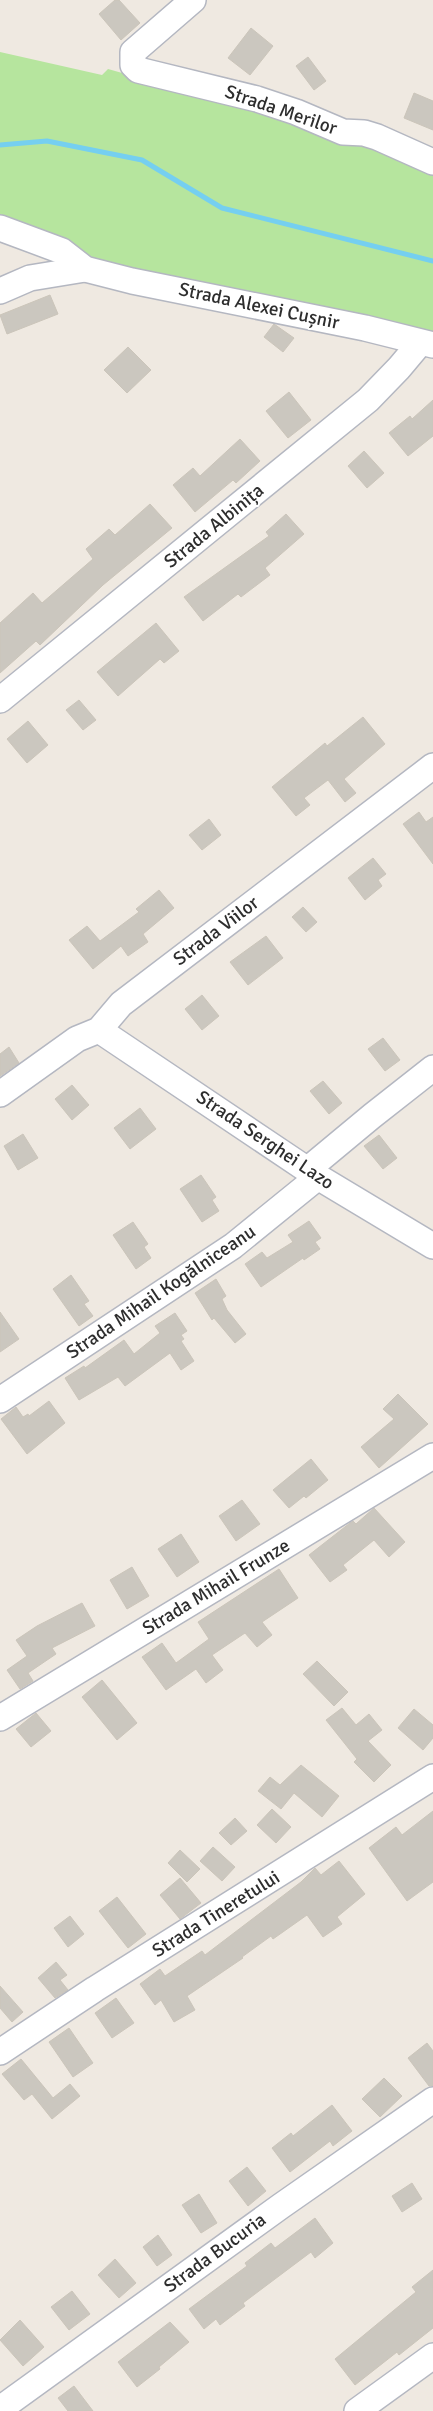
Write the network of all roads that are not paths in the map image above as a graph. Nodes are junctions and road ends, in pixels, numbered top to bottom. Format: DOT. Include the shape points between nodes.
graph roads {
  1 [pos="193,0"];
  2 [pos="433,162"];
  3 [pos="0,228"];
  4 [pos="85,268"];
  5 [pos="0,291"];
  6 [pos="426,344"];
  7 [pos="0,700"];
  8 [pos="433,766"];
  9 [pos="99,1030"];
  10 [pos="433,1068"];
  11 [pos="0,1094"];
  12 [pos="313,1174"];
  13 [pos="433,1246"];
  14 [pos="0,1400"];
  15 [pos="433,1456"];
  16 [pos="0,1718"];
  17 [pos="433,1777"];
  18 [pos="0,2052"];
  19 [pos="433,2100"];
  20 [pos="433,2356"];
  21 [pos="0,2409"];
  22 [pos="357,2411"];
  1 -- 2 [label="street, Strada Merilor" via="133,52 132,59 138,70 257,99 342,132 377,137"];
  3 -- 4 [label="street" via="62,251"];
  4 -- 5 [label="street" via="30,278"];
  4 -- 6 [label="street, Strada Alexei Cușnir"];
  6 -- 7 [label="street, Strada Albinița" via="368,400"];
  8 -- 9 [label="street, Strada Viilor" via="121,1004"];
  9 -- 11 [label="street, Strada Viilor" via="77,1039"];
  9 -- 12 [label="street, Strada Serghei Lazo"];
  10 -- 12 [label="street, Strada Mihail Kogălniceanu" via="372,1116"];
  12 -- 13 [label="street, Strada Serghei Lazo"];
  12 -- 14 [label="street, Strada Mihail Kogălniceanu" via="233,1246"];
  15 -- 16 [label="street, Strada Mihail Frunze"];
  17 -- 18 [label="street, Strada Tineretului"];
  19 -- 21 [label="street, Strada Bucuria"];
  20 -- 22 [label="street"];
}
